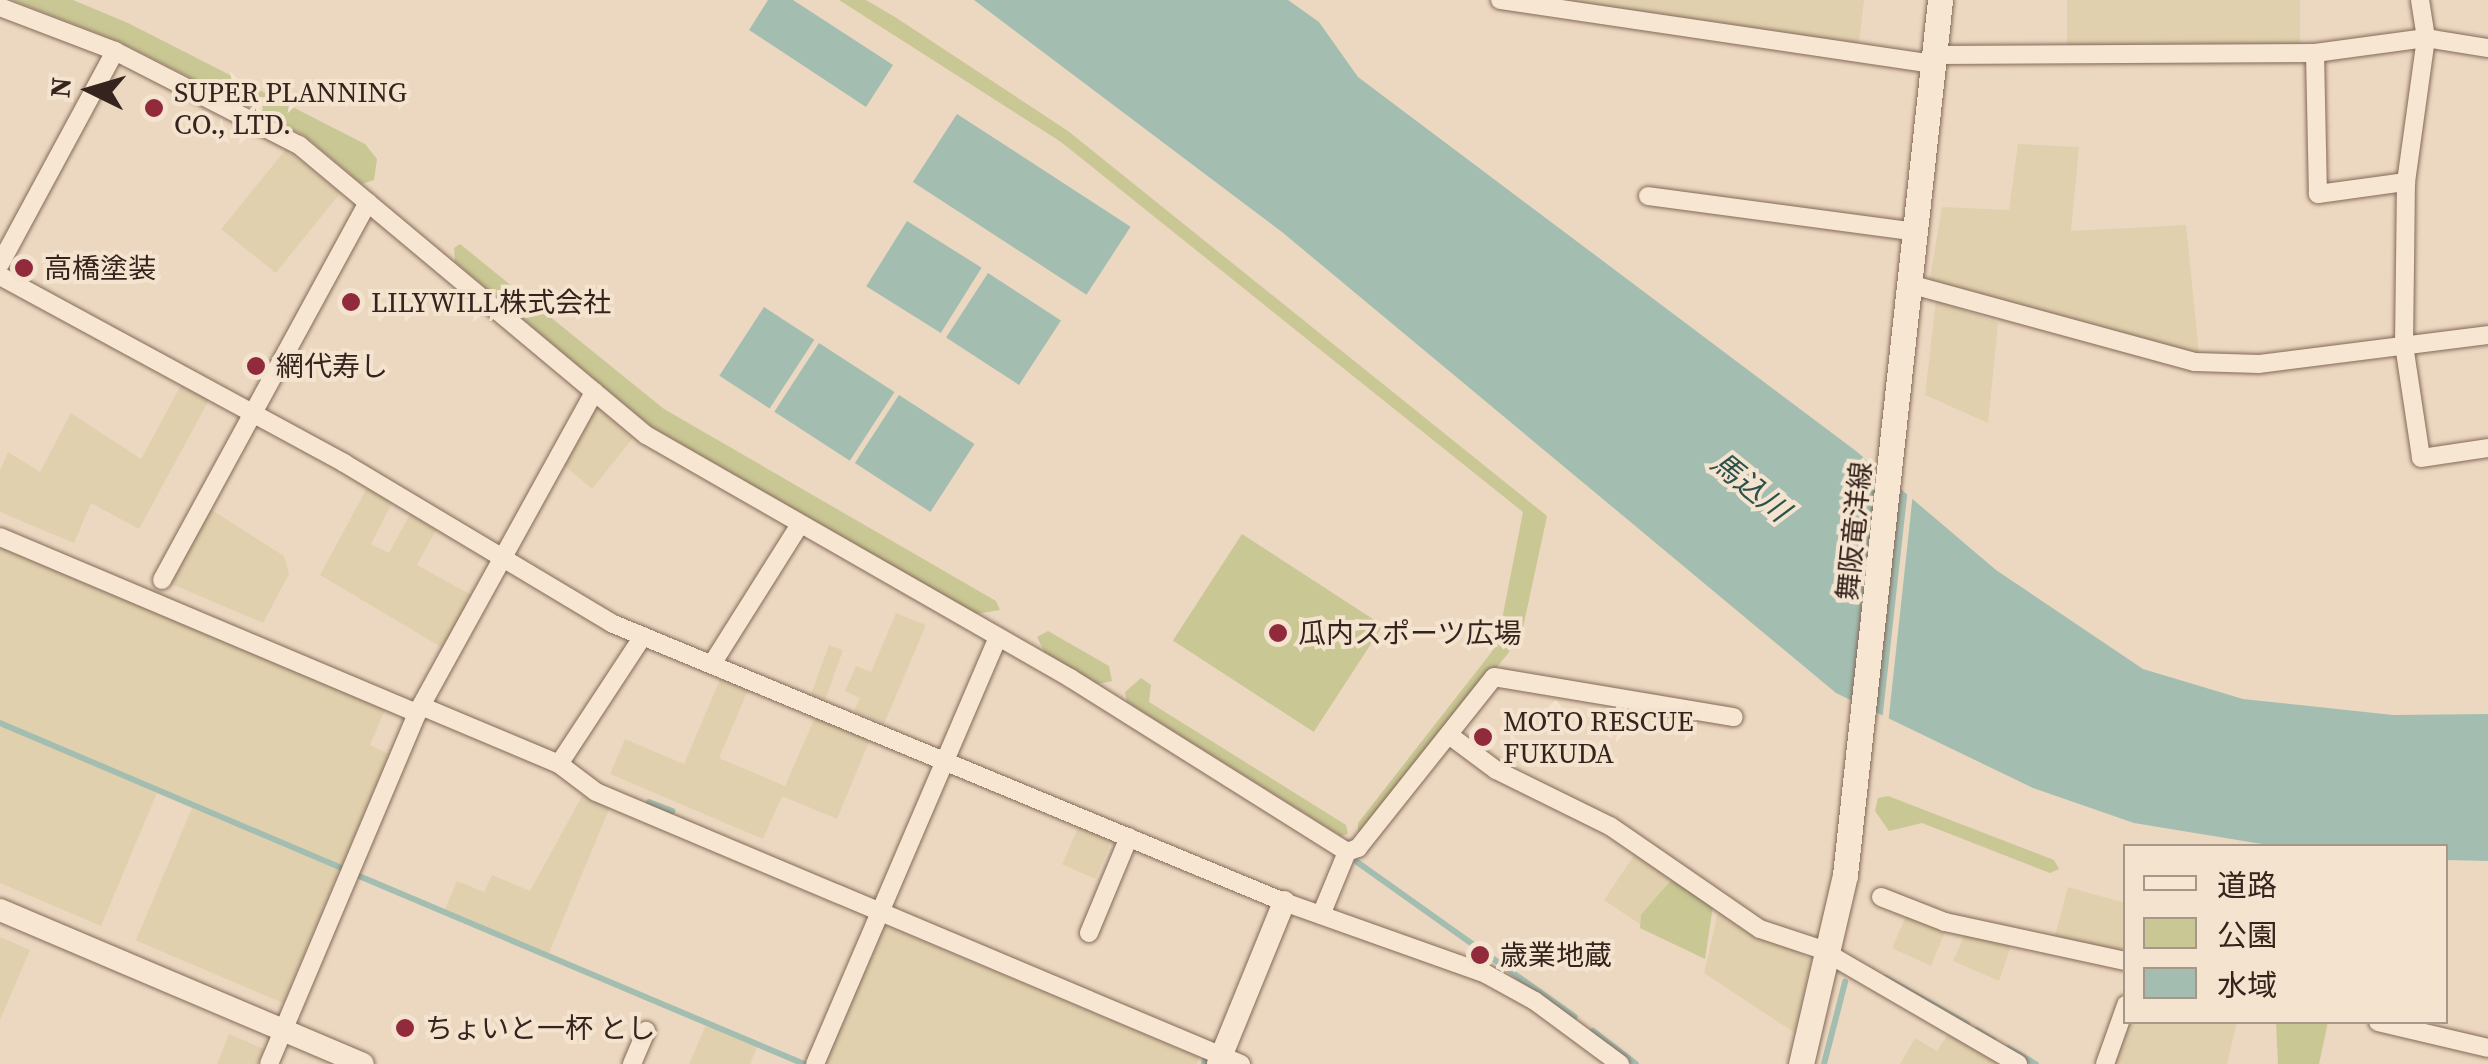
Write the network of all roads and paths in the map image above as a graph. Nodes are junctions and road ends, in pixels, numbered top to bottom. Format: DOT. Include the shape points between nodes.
graph roads {
  1 [pos="1500,0"];
  2 [pos="1940,0"];
  3 [pos="2420,0"];
  4 [pos="0,7"];
  5 [pos="2426,38"];
  6 [pos="2488,48"];
  7 [pos="116,51"];
  8 [pos="2314,53"];
  9 [pos="1937,60"];
  10 [pos="2406,182"];
  11 [pos="1648,196"];
  12 [pos="368,202"];
  13 [pos="1918,232"];
  14 [pos="0,264"];
  15 [pos="0,276"];
  16 [pos="1913,285"];
  17 [pos="2488,335"];
  18 [pos="2404,344"];
  19 [pos="594,392"];
  20 [pos="252,413"];
  21 [pos="2488,448"];
  22 [pos="799,526"];
  23 [pos="0,537"];
  24 [pos="501,559"];
  25 [pos="162,580"];
  26 [pos="643,636"];
  27 [pos="998,638"];
  28 [pos="712,664"];
  29 [pos="419,710"];
  30 [pos="1734,717"];
  31 [pos="1449,734"];
  32 [pos="944,759"];
  33 [pos="559,764"];
  34 [pos="1130,837"];
  35 [pos="1348,852"];
  36 [pos="1880,897"];
  37 [pos="1284,902"];
  38 [pos="0,910"];
  39 [pos="880,912"];
  40 [pos="1321,915"];
  41 [pos="1089,933"];
  42 [pos="1829,956"];
  43 [pos="2123,960"];
  44 [pos="2123,1013"];
  45 [pos="2386,1024"];
  46 [pos="283,1030"];
  47 [pos="646,1031"];
  48 [pos="2488,1048"];
  49 [pos="1226,1061"];
  50 [pos="268,1064"];
  51 [pos="363,1064"];
  52 [pos="632,1064"];
  53 [pos="815,1064"];
  54 [pos="1620,1064"];
  55 [pos="1801,1064"];
  56 [pos="2018,1064"];
  57 [pos="2105,1064"];
  1 -- 9 [label="street"];
  2 -- 9 [label="main road, 舞阪竜洋線"];
  3 -- 5 [label="street"];
  4 -- 7 [label="street"];
  5 -- 6 [label="street"];
  5 -- 8 [label="street"];
  5 -- 10 [label="street"];
  7 -- 12 [label="street" via="299,144"];
  7 -- 14 [label="street"];
  8 -- 9 [label="street"];
  8 -- 10 [label="street" via="2318,194"];
  9 -- 13 [label="main road, 舞阪竜洋線"];
  10 -- 18 [label="street"];
  11 -- 13 [label="street"];
  12 -- 19 [label="street"];
  12 -- 20 [label="street"];
  13 -- 16 [label="main road, 舞阪竜洋線"];
  15 -- 20 [label="street"];
  16 -- 18 [label="street" via="2195,362 2259,364"];
  16 -- 42 [label="main road, 舞阪竜洋線" via="1858,769"];
  17 -- 18 [label="street"];
  18 -- 21 [label="street" via="2421,458"];
  19 -- 22 [label="street" via="646,435"];
  19 -- 24 [label="street"];
  20 -- 24 [label="street"];
  20 -- 25 [label="street"];
  22 -- 27 [label="street"];
  22 -- 28 [label="street"];
  23 -- 29 [label="street"];
  24 -- 26 [label="street"];
  24 -- 29 [label="street"];
  26 -- 28 [label="street"];
  26 -- 33 [label="street"];
  27 -- 32 [label="street"];
  27 -- 35 [label="street"];
  28 -- 32 [label="street"];
  29 -- 33 [label="street"];
  29 -- 46 [label="street"];
  30 -- 31 [label="street" via="1494,677"];
  31 -- 35 [label="street"];
  31 -- 42 [label="street" via="1496,770 1610,826 1760,929"];
  32 -- 34 [label="street"];
  32 -- 39 [label="street"];
  33 -- 39 [label="street" via="596,792"];
  34 -- 37 [label="street"];
  34 -- 41 [label="street"];
  35 -- 40 [label="street"];
  36 -- 43 [label="street" via="1946,922"];
  37 -- 40 [label="street"];
  37 -- 49 [label="street"];
  38 -- 46 [label="street"];
  39 -- 49 [label="street"];
  39 -- 53 [label="street"];
  40 -- 54 [label="street" via="1512,986"];
  42 -- 55 [label="main road, 舞阪竜洋線"];
  42 -- 56 [label="street"];
  44 -- 57 [label="street"];
  45 -- 48 [label="street"];
  46 -- 50 [label="street"];
  46 -- 51 [label="street"];
  47 -- 52 [label="street"];
}
